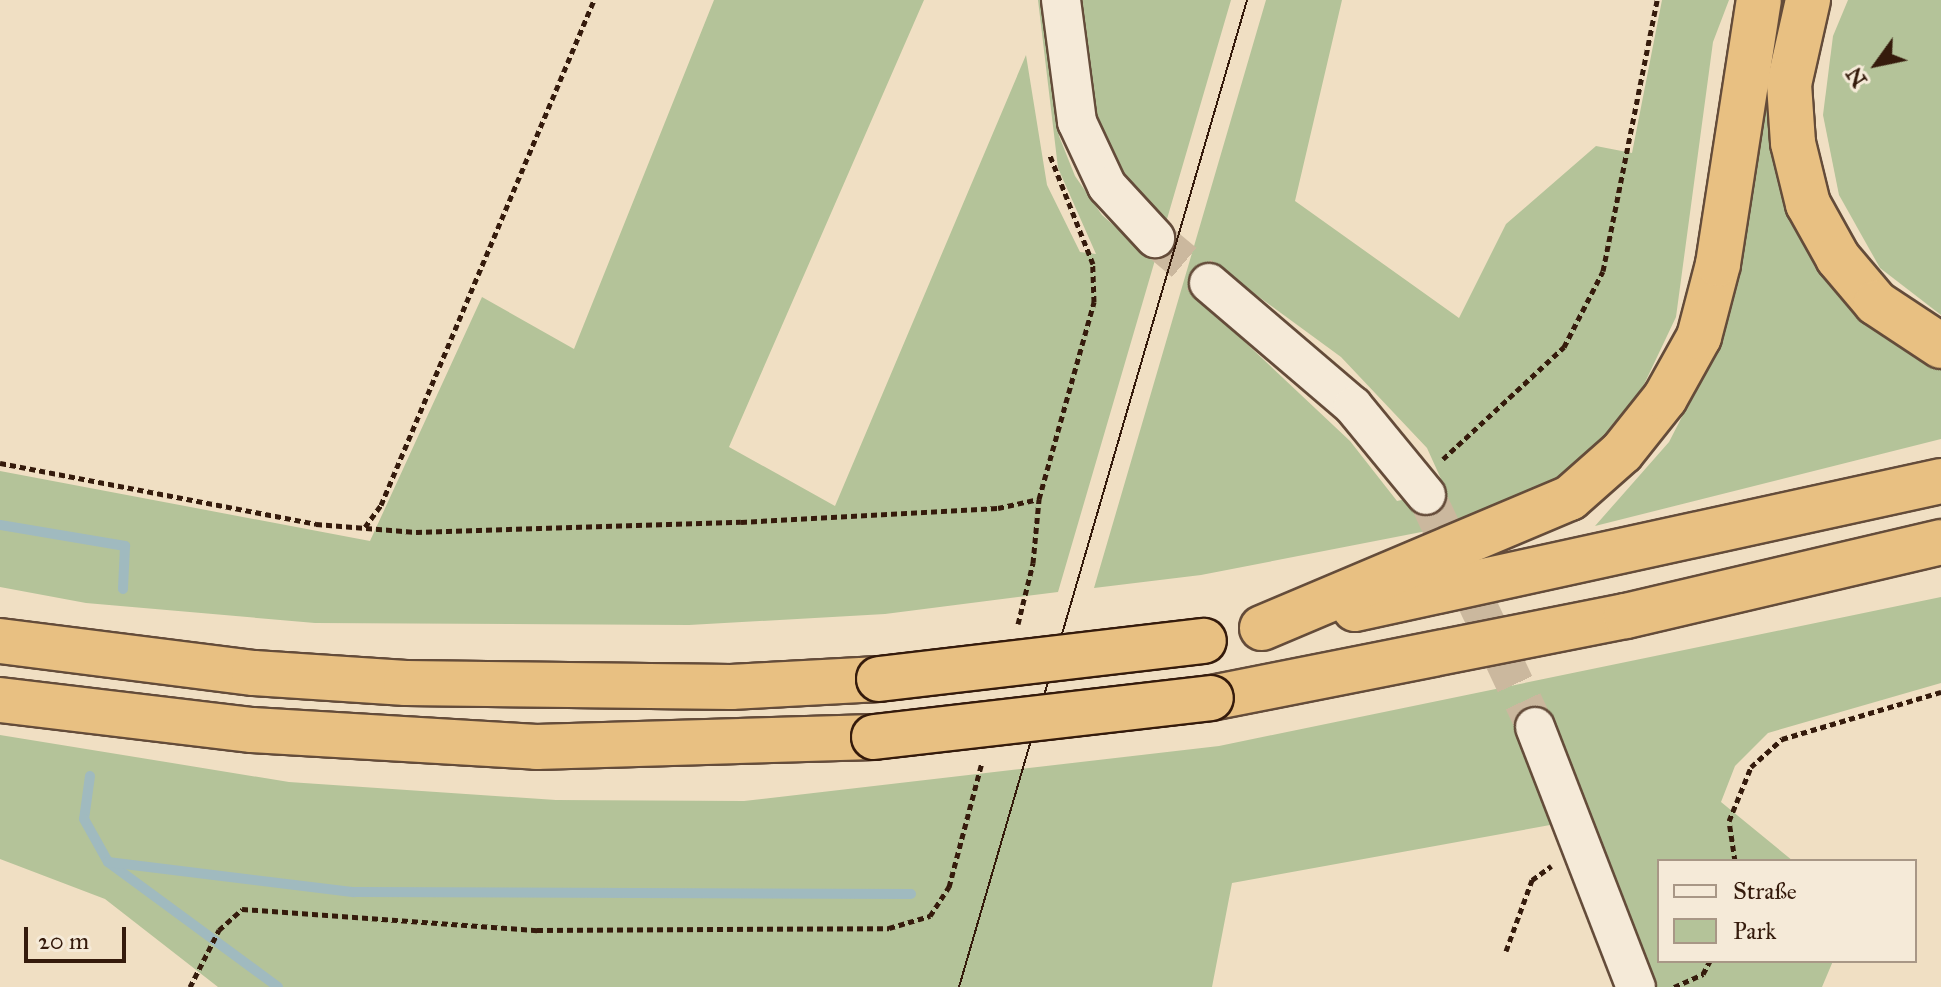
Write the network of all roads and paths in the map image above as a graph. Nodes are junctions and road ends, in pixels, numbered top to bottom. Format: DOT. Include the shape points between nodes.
graph roads {
  1 [pos="594,0"];
  2 [pos="1061,0"];
  3 [pos="1657,0"];
  4 [pos="1759,0"];
  5 [pos="1808,0"];
  6 [pos="1155,238"];
  7 [pos="1209,283"];
  8 [pos="1941,346"];
  9 [pos="0,463"];
  10 [pos="1941,481"];
  11 [pos="1422,488"];
  12 [pos="1039,499"];
  13 [pos="364,528"];
  14 [pos="1941,542"];
  15 [pos="1262,628"];
  16 [pos="0,641"];
  17 [pos="1941,692"];
  18 [pos="0,700"];
  19 [pos="1535,727"];
  20 [pos="1582,844"];
  21 [pos="1735,859"];
  22 [pos="219,930"];
  23 [pos="1506,951"];
  24 [pos="1709,963"];
  25 [pos="190,987"];
  26 [pos="1636,987"];
  27 [pos="1674,987"];
  1 -- 13 [label="path" via="381,505"];
  2 -- 6 [label="street" via="1077,122 1107,186"];
  3 -- 11 [label="path" via="1603,271 1564,347"];
  4 -- 15 [label="highway" via="1718,264 1699,337 1665,398 1622,452 1570,498"];
  5 -- 8 [label="highway" via="1789,84 1793,143 1808,204 1838,258 1876,303"];
  7 -- 11 [label="street" via="1353,406"];
  9 -- 13 [label="path"];
  10 -- 15 [label="highway" via="1614,557"];
  12 -- 13 [label="path" via="998,508 741,522"];
  14 -- 18 [label="highway, bridge" via="1626,616 1211,698 874,737 536,747 252,730"];
  15 -- 16 [label="highway, bridge" via="1204,641 879,679 731,687 406,683 254,673"];
  17 -- 21 [label="path" via="1782,739 1751,767 1729,821"];
  19 -- 20 [label="street"];
  20 -- 23 [label="path" via="1532,880"];
  20 -- 26 [label="street"];
  22 -- 25 [label="path"];
  24 -- 27 [label="path" via="1703,974"];
}
